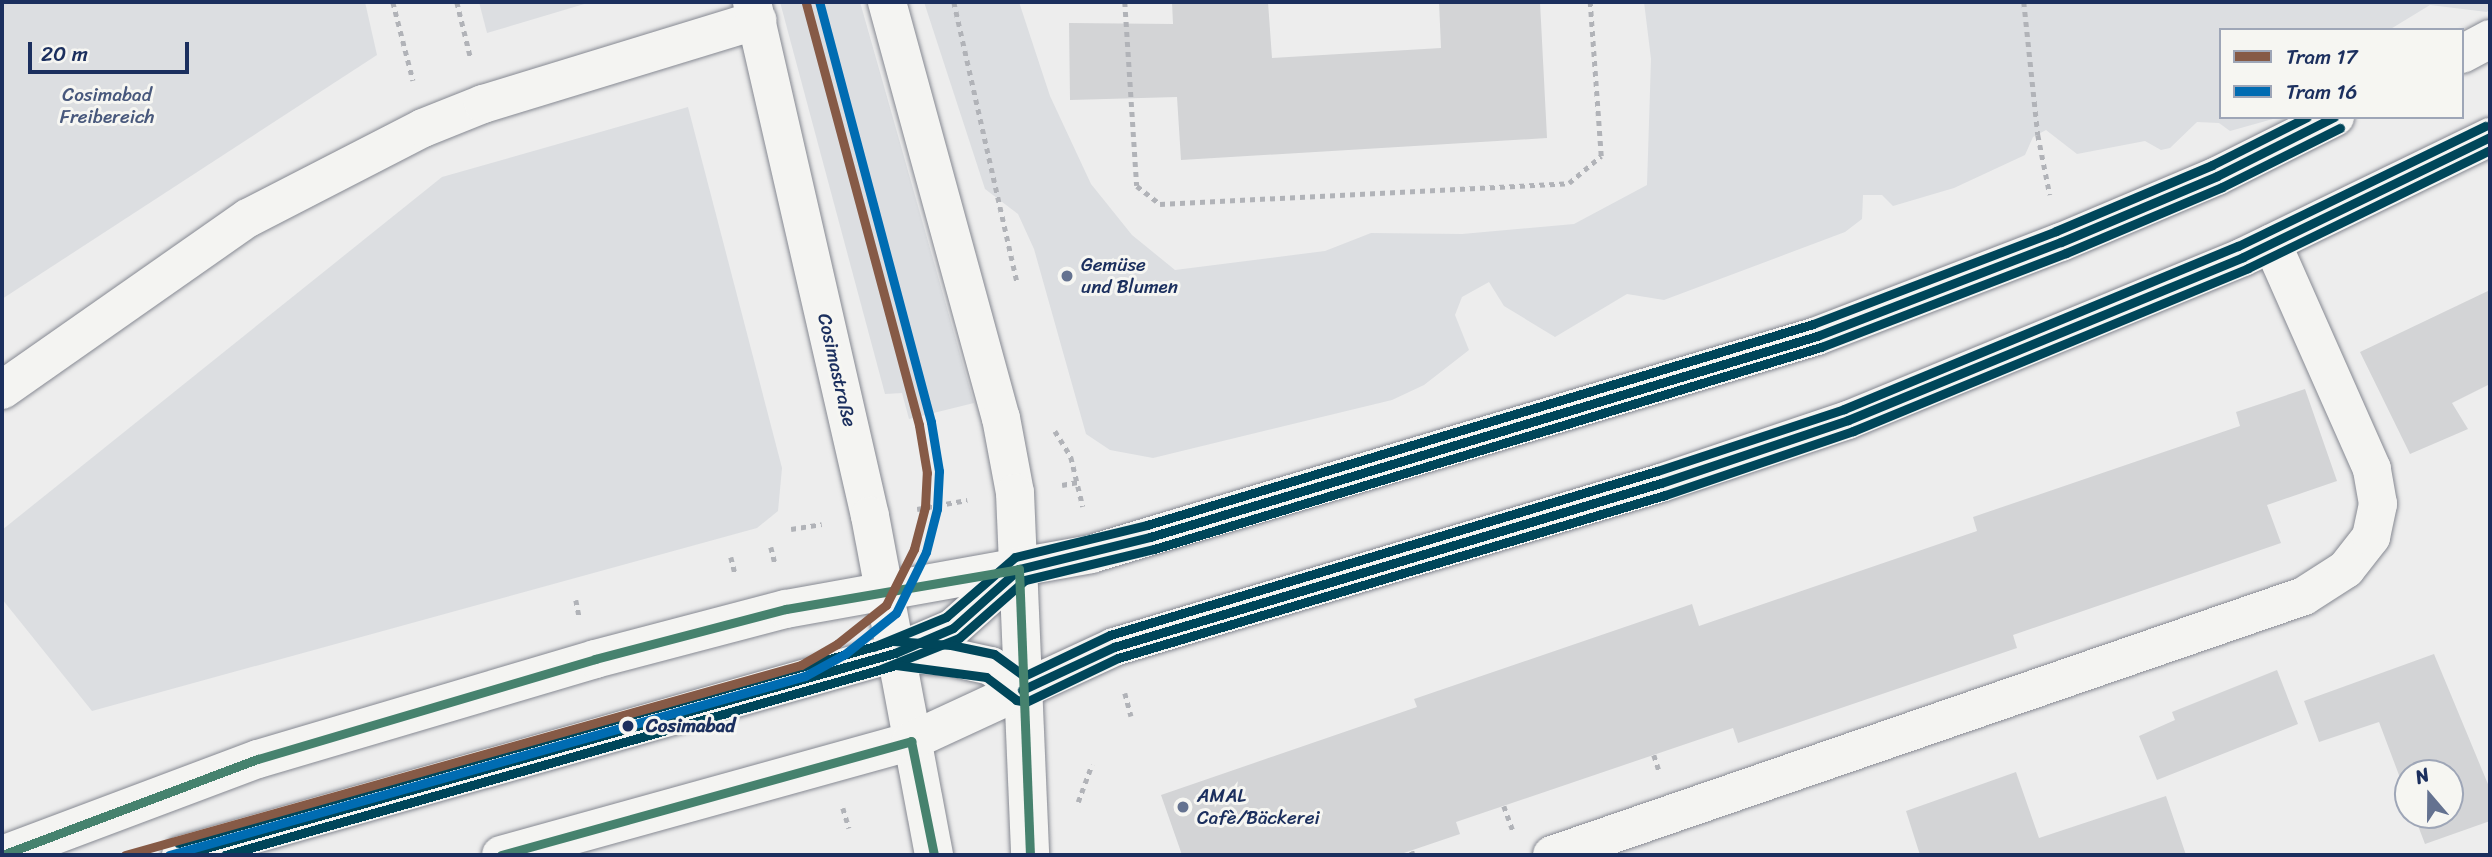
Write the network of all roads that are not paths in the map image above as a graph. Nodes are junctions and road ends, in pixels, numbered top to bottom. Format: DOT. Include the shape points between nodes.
graph roads {
  1 [pos="887,2"];
  2 [pos="754,11"];
  3 [pos="2490,39"];
  4 [pos="2464,53"];
  5 [pos="2331,119"];
  6 [pos="2490,137"];
  7 [pos="2272,243"];
  8 [pos="2,390"];
  9 [pos="1019,569"];
  10 [pos="884,591"];
  11 [pos="895,653"];
  12 [pos="1022,690"];
  13 [pos="911,741"];
  14 [pos="2,855"];
  15 [pos="181,855"];
  16 [pos="501,855"];
  17 [pos="934,855"];
  18 [pos="1030,855"];
  19 [pos="1552,855"];
  1 -- 9 [label="main road" via="1002,418 1014,493"];
  2 -- 8 [label="main road" via="423,128 248,218"];
  2 -- 10 [label="main road, Cosimastraße"];
  3 -- 4 [label="main road"];
  5 -- 9 [label="main road" via="2217,176 2060,242 1817,335 1150,537"];
  6 -- 7 [label="main road"];
  7 -- 12 [label="main road" via="2087,325 1848,421 1661,483 1114,647"];
  7 -- 19 [label="main road" via="2372,470 2378,504 2371,537 2346,569 2304,596"];
  9 -- 10 [label="main road"];
  9 -- 11 [label="main road" via="953,628"];
  9 -- 12 [label="main road"];
  10 -- 11 [label="main road, Cosimastraße"];
  10 -- 14 [label="main road" via="786,609 595,659 258,759"];
  11 -- 12 [label="main road" via="991,666"];
  11 -- 13 [label="main road, Cosimastraße"];
  11 -- 15 [label="main road"];
  12 -- 13 [label="main road"];
  12 -- 18 [label="main road"];
  13 -- 16 [label="main road"];
  13 -- 17 [label="main road, Cosimastraße"];
}
